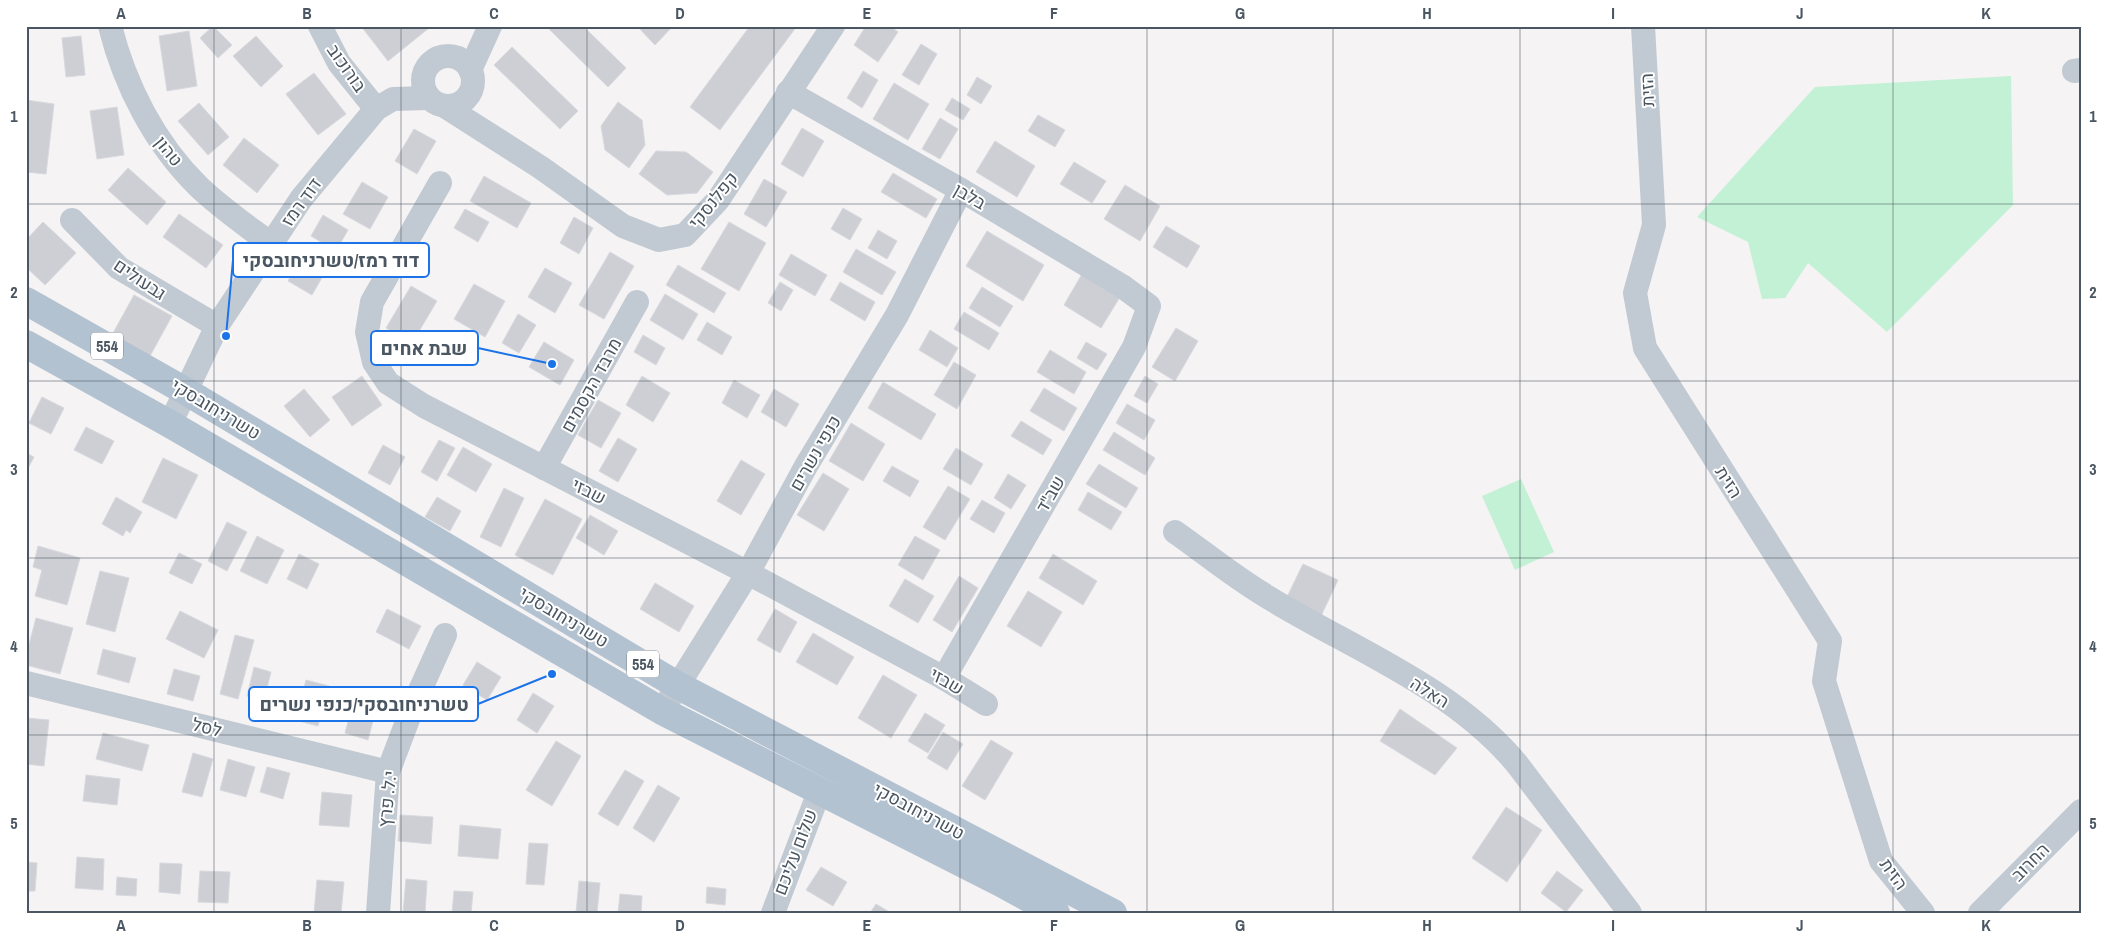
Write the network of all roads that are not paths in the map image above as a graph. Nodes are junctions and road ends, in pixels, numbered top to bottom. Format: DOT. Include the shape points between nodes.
graph roads {
  1 [pos="110,26"];
  2 [pos="320,26"];
  3 [pos="489,26"];
  4 [pos="833,26"];
  5 [pos="1643,26"];
  6 [pos="450,56"];
  7 [pos="470,70"];
  8 [pos="423,74"];
  9 [pos="788,92"];
  10 [pos="468,96"];
  11 [pos="437,102"];
  12 [pos="385,104"];
  13 [pos="489,135"];
  14 [pos="440,183"];
  15 [pos="961,190"];
  16 [pos="72,220"];
  17 [pos="271,244"];
  18 [pos="26,301"];
  19 [pos="637,302"];
  20 [pos="1149,306"];
  21 [pos="217,326"];
  22 [pos="26,344"];
  23 [pos="187,392"];
  24 [pos="170,424"];
  25 [pos="544,468"];
  26 [pos="1175,532"];
  27 [pos="748,573"];
  28 [pos="445,635"];
  29 [pos="944,678"];
  30 [pos="26,683"];
  31 [pos="677,685"];
  32 [pos="986,704"];
  33 [pos="662,711"];
  34 [pos="388,772"];
  35 [pos="818,792"];
  36 [pos="2081,811"];
  37 [pos="378,913"];
  38 [pos="773,913"];
  39 [pos="1056,913"];
  40 [pos="1113,913"];
  41 [pos="1630,913"];
  42 [pos="1923,913"];
  43 [pos="1980,913"];
  1 -- 17 [label="street, טהון" via="119,60 153,133 199,187"];
  2 -- 12 [label="street, בורוכוב" via="339,63"];
  3 -- 6 [label="street"];
  3 -- 7 [label="street"];
  4 -- 9 [label="street, קפלנסקי"];
  5 -- 42 [label="street, הזית" via="1654,224 1635,293 1645,348 1830,641 1824,681 1881,861"];
  6 -- 7 [label="street" via="461,59"];
  6 -- 8 [label="street" via="436,58"];
  7 -- 10 [label="street" via="473,82"];
  8 -- 11 [label="street" via="422,85"];
  8 -- 12 [label="street, דוד רמז" via="402,87"];
  9 -- 13 [label="street, קפלנסקי" via="718,200 685,235 659,240 623,226 540,166"];
  9 -- 15 [label="street, בלבן"];
  10 -- 11 [label="street" via="459,104"];
  10 -- 13 [label="street"];
  11 -- 12 [label="street"];
  11 -- 13 [label="street, קפלנסקי"];
  12 -- 17 [label="street, דוד רמז" via="300,199"];
  14 -- 25 [label="street, שבזי" via="372,302 367,332 374,362 388,383 424,406"];
  15 -- 20 [label="street, בלבן" via="1122,286"];
  15 -- 27 [label="street, כנפי נשרים" via="897,315 806,466"];
  16 -- 21 [label="street, גבעולים" via="119,268"];
  17 -- 21 [label="street, דוד רמז"];
  18 -- 23 [label="main road, טשרניחובסקי / 554"];
  19 -- 25 [label="street, מרבד הקסמים"];
  20 -- 29 [label="street, שב''ד" via="1134,347"];
  21 -- 23 [label="street, דוד רמז"];
  22 -- 24 [label="main road, טשרניחובסקי / 554"];
  23 -- 24 [label="street, דוד רמז"];
  23 -- 31 [label="main road, טשרניחובסקי / 554"];
  24 -- 33 [label="main road, טשרניחובסקי / 554"];
  25 -- 27 [label="street, שבזי"];
  26 -- 41 [label="street, האלה" via="1264,595 1412,680 1475,721 1517,764"];
  27 -- 29 [label="street, שבזי"];
  27 -- 31 [label="street, כנפי נשרים"];
  28 -- 34 [label="street, י.ל. פרץ"];
  29 -- 32 [label="street, שבזי"];
  30 -- 34 [label="street, לסל"];
  31 -- 33 [label="street, כנפי נשרים"];
  31 -- 40 [label="main road, טשרניחובסקי / 554"];
  33 -- 35 [label="main road, טשרניחובסקי / 554"];
  34 -- 37 [label="street, י.ל. פרץ"];
  35 -- 38 [label="street, שלום עליכם"];
  35 -- 39 [label="main road, טשרניחובסקי / 554"];
  36 -- 43 [label="street, החרוב"];
}
